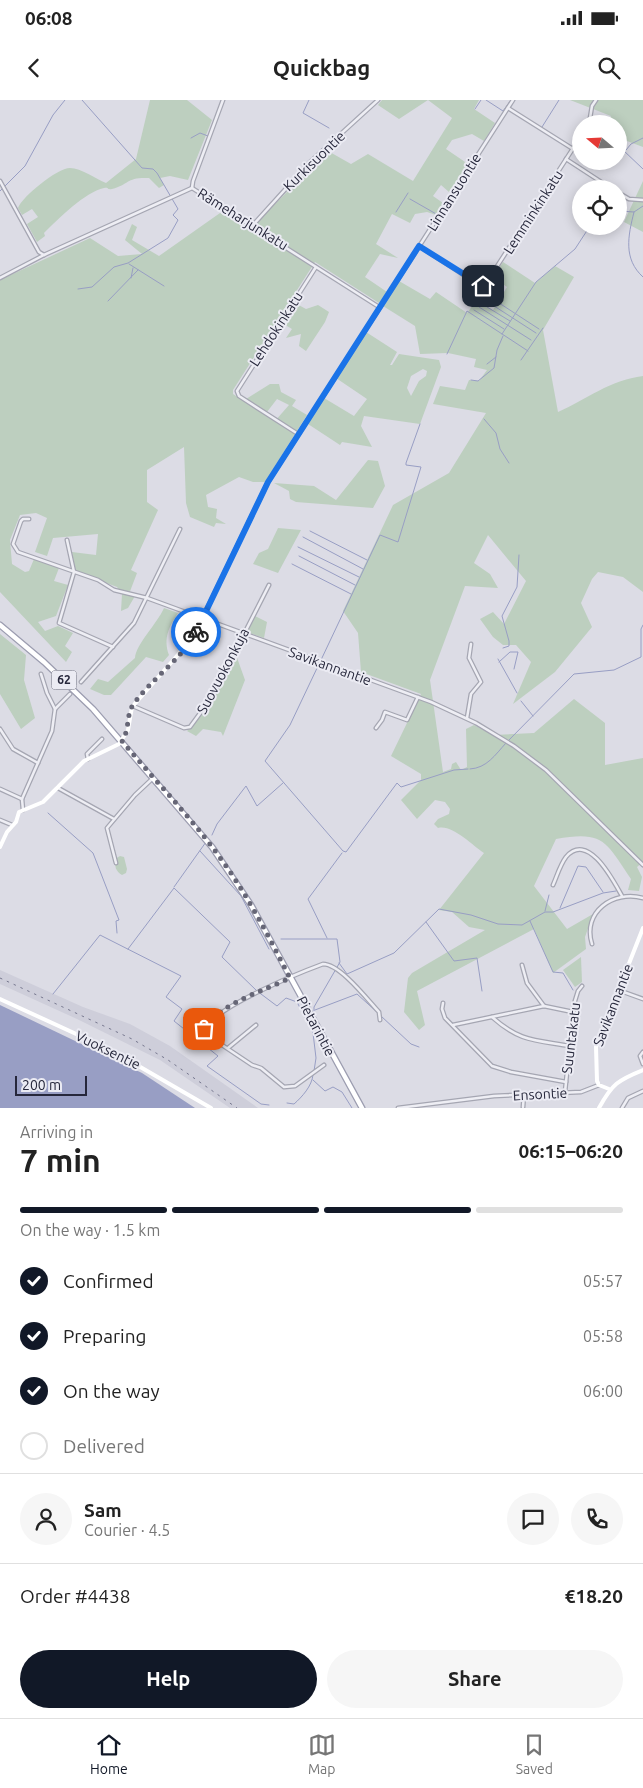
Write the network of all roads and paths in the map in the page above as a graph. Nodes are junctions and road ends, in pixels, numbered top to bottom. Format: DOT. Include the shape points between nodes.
graph roads {
  1 [pos="223,100"];
  2 [pos="378,100"];
  3 [pos="513,100"];
  4 [pos="595,101"];
  5 [pos="508,108"];
  6 [pos="592,115"];
  7 [pos="572,148"];
  8 [pos="572,150"];
  9 [pos="566,159"];
  10 [pos="598,180"];
  11 [pos="0,181"];
  12 [pos="192,188"];
  13 [pos="627,198"];
  14 [pos="643,200"];
  15 [pos="253,226"];
  16 [pos="419,246"];
  17 [pos="44,255"];
  18 [pos="316,266"];
  19 [pos="0,278"];
  20 [pos="379,307"];
  21 [pos="298,434"];
  22 [pos="29,519"];
  23 [pos="180,529"];
  24 [pos="67,540"];
  25 [pos="74,572"];
  26 [pos="269,585"];
  27 [pos="147,598"];
  28 [pos="202,619"];
  29 [pos="0,625"];
  30 [pos="244,634"];
  31 [pos="471,644"];
  32 [pos="113,647"];
  33 [pos="42,674"];
  34 [pos="81,682"];
  35 [pos="70,694"];
  36 [pos="418,697"];
  37 [pos="133,706"];
  38 [pos="55,709"];
  39 [pos="466,718"];
  40 [pos="376,728"];
  41 [pos="0,729"];
  42 [pos="102,739"];
  43 [pos="122,741"];
  44 [pos="88,759"];
  45 [pos="38,763"];
  46 [pos="153,778"];
  47 [pos="57,788"];
  48 [pos="0,789"];
  49 [pos="22,799"];
  50 [pos="22,810"];
  51 [pos="114,819"];
  52 [pos="0,820"];
  53 [pos="14,826"];
  54 [pos="0,847"];
  55 [pos="116,863"];
  56 [pos="643,865"];
  57 [pos="553,885"];
  58 [pos="622,896"];
  59 [pos="643,898"];
  60 [pos="643,928"];
  61 [pos="592,944"];
  62 [pos="522,965"];
  63 [pos="290,978"];
  64 [pos="582,986"];
  65 [pos="618,990"];
  66 [pos="0,999"];
  67 [pos="643,999"];
  68 [pos="443,1003"];
  69 [pos="544,1006"];
  70 [pos="573,1012"];
  71 [pos="492,1017"];
  72 [pos="380,1020"];
  73 [pos="256,1025"];
  74 [pos="453,1026"];
  75 [pos="570,1046"];
  76 [pos="228,1048"];
  77 [pos="643,1052"];
  78 [pos="643,1064"];
  79 [pos="324,1065"];
  80 [pos="643,1070"];
  81 [pos="566,1082"];
  82 [pos="598,1085"];
  83 [pos="609,1090"];
  84 [pos="565,1092"];
  85 [pos="643,1092"];
  86 [pos="524,1094"];
  87 [pos="523,1107"];
  88 [pos="212,1108"];
  89 [pos="362,1108"];
  90 [pos="398,1108"];
  91 [pos="599,1108"];
  92 [pos="622,1108"];
  1 -- 12 [label="street"];
  2 -- 15 [label="street, Kurkisuontie" via="310,162"];
  3 -- 5 [label="street, Linnansuontie"];
  4 -- 6 [label="street"];
  5 -- 7 [label="street"];
  5 -- 16 [label="street, Linnansuontie"];
  8 -- 9 [label="street, Lemminkinkatu"];
  9 -- 10 [label="street"];
  9 -- 16 [label="street, Lemminkinkatu" via="483,286"];
  11 -- 17 [label="street" via="39,252"];
  12 -- 15 [label="street, Rämeharjunkatu"];
  12 -- 17 [label="street, Rämeharjunkatu"];
  13 -- 14 [label="street"];
  15 -- 18 [label="street, Rämeharjunkatu"];
  16 -- 20 [label="street, Linnansuontie"];
  17 -- 19 [label="street, Rämeharjunkatu"];
  18 -- 20 [label="street, Rämeharjunkatu"];
  18 -- 21 [label="street, Lehdokinkatu" via="237,393"];
  20 -- 21 [label="street, Linnansuontie"];
  21 -- 28 [label="street, Linnansuontie" via="256,503"];
  22 -- 25 [label="street, Savikannantie" via="22,518 13,544 15,550"];
  23 -- 27 [label="street"];
  24 -- 25 [label="street"];
  25 -- 27 [label="street, Savikannantie" via="114,590"];
  25 -- 32 [label="street" via="59,623"];
  26 -- 30 [label="street, Suovuokonkuja"];
  27 -- 28 [label="street, Savikannantie"];
  27 -- 32 [label="street" via="134,623"];
  28 -- 30 [label="street, Savikannantie"];
  28 -- 37 [label="street, Linnansuontie" via="191,640"];
  29 -- 43 [label="main road, Pietarintie / 62" via="68,685"];
  30 -- 36 [label="street, Savikannantie"];
  30 -- 37 [label="street, Suovuokonkuja" via="207,707 188,729"];
  31 -- 39 [label="street" via="469,658 481,682 472,694"];
  32 -- 34 [label="street"];
  33 -- 38 [label="street"];
  35 -- 38 [label="street"];
  36 -- 39 [label="street, Savikannantie"];
  36 -- 40 [label="street" via="407,720 387,711"];
  37 -- 43 [label="street, Linnansuontie"];
  38 -- 45 [label="street" via="54,727"];
  39 -- 56 [label="street, Savikannantie" via="509,742 546,770"];
  41 -- 45 [label="street" via="12,750"];
  42 -- 44 [label="street" via="87,754"];
  43 -- 44 [label="street"];
  43 -- 46 [label="main road, Pietarintie / 62"];
  44 -- 47 [label="street"];
  45 -- 49 [label="street"];
  46 -- 51 [label="street"];
  46 -- 63 [label="main road, Pietarintie / 62" via="190,819 229,871"];
  47 -- 50 [label="street" via="39,804"];
  47 -- 51 [label="street"];
  48 -- 49 [label="street"];
  49 -- 50 [label="street"];
  50 -- 53 [label="street"];
  51 -- 55 [label="street" via="107,830"];
  52 -- 53 [label="street"];
  53 -- 54 [label="street"];
  57 -- 58 [label="street" via="566,858 572,852 586,850 600,861"];
  58 -- 59 [label="street"];
  58 -- 61 [label="street" via="597,909 590,929"];
  60 -- 65 [label="street, Savikannantie"];
  62 -- 69 [label="street" via="527,983"];
  63 -- 72 [label="street" via="323,964 334,966 379,1012"];
  63 -- 76 [label="street" via="238,1002 205,1026 206,1034"];
  63 -- 89 [label="main road, Pietarintie / 62"];
  64 -- 70 [label="street, Suuntakatu"];
  65 -- 67 [label="street"];
  65 -- 82 [label="street, Savikannantie" via="596,1047"];
  66 -- 88 [label="street, Vuoksentie" via="125,1057"];
  68 -- 74 [label="street" via="443,1014"];
  69 -- 70 [label="street"];
  69 -- 71 [label="street"];
  70 -- 75 [label="street, Suuntakatu"];
  71 -- 74 [label="street"];
  71 -- 75 [label="street" via="520,1037"];
  73 -- 76 [label="street"];
  74 -- 81 [label="street" via="492,1066"];
  75 -- 81 [label="street, Suuntakatu"];
  76 -- 79 [label="street" via="287,1088 295,1086"];
  77 -- 78 [label="street" via="640,1056"];
  80 -- 83 [label="street" via="620,1080"];
  81 -- 84 [label="street, Suuntakatu"];
  82 -- 83 [label="street"];
  82 -- 84 [label="street, Ensontie" via="585,1091"];
  83 -- 91 [label="street"];
  84 -- 86 [label="street, Ensontie"];
  85 -- 92 [label="street" via="628,1098"];
  86 -- 87 [label="street"];
  86 -- 90 [label="street, Ensontie"];
}
